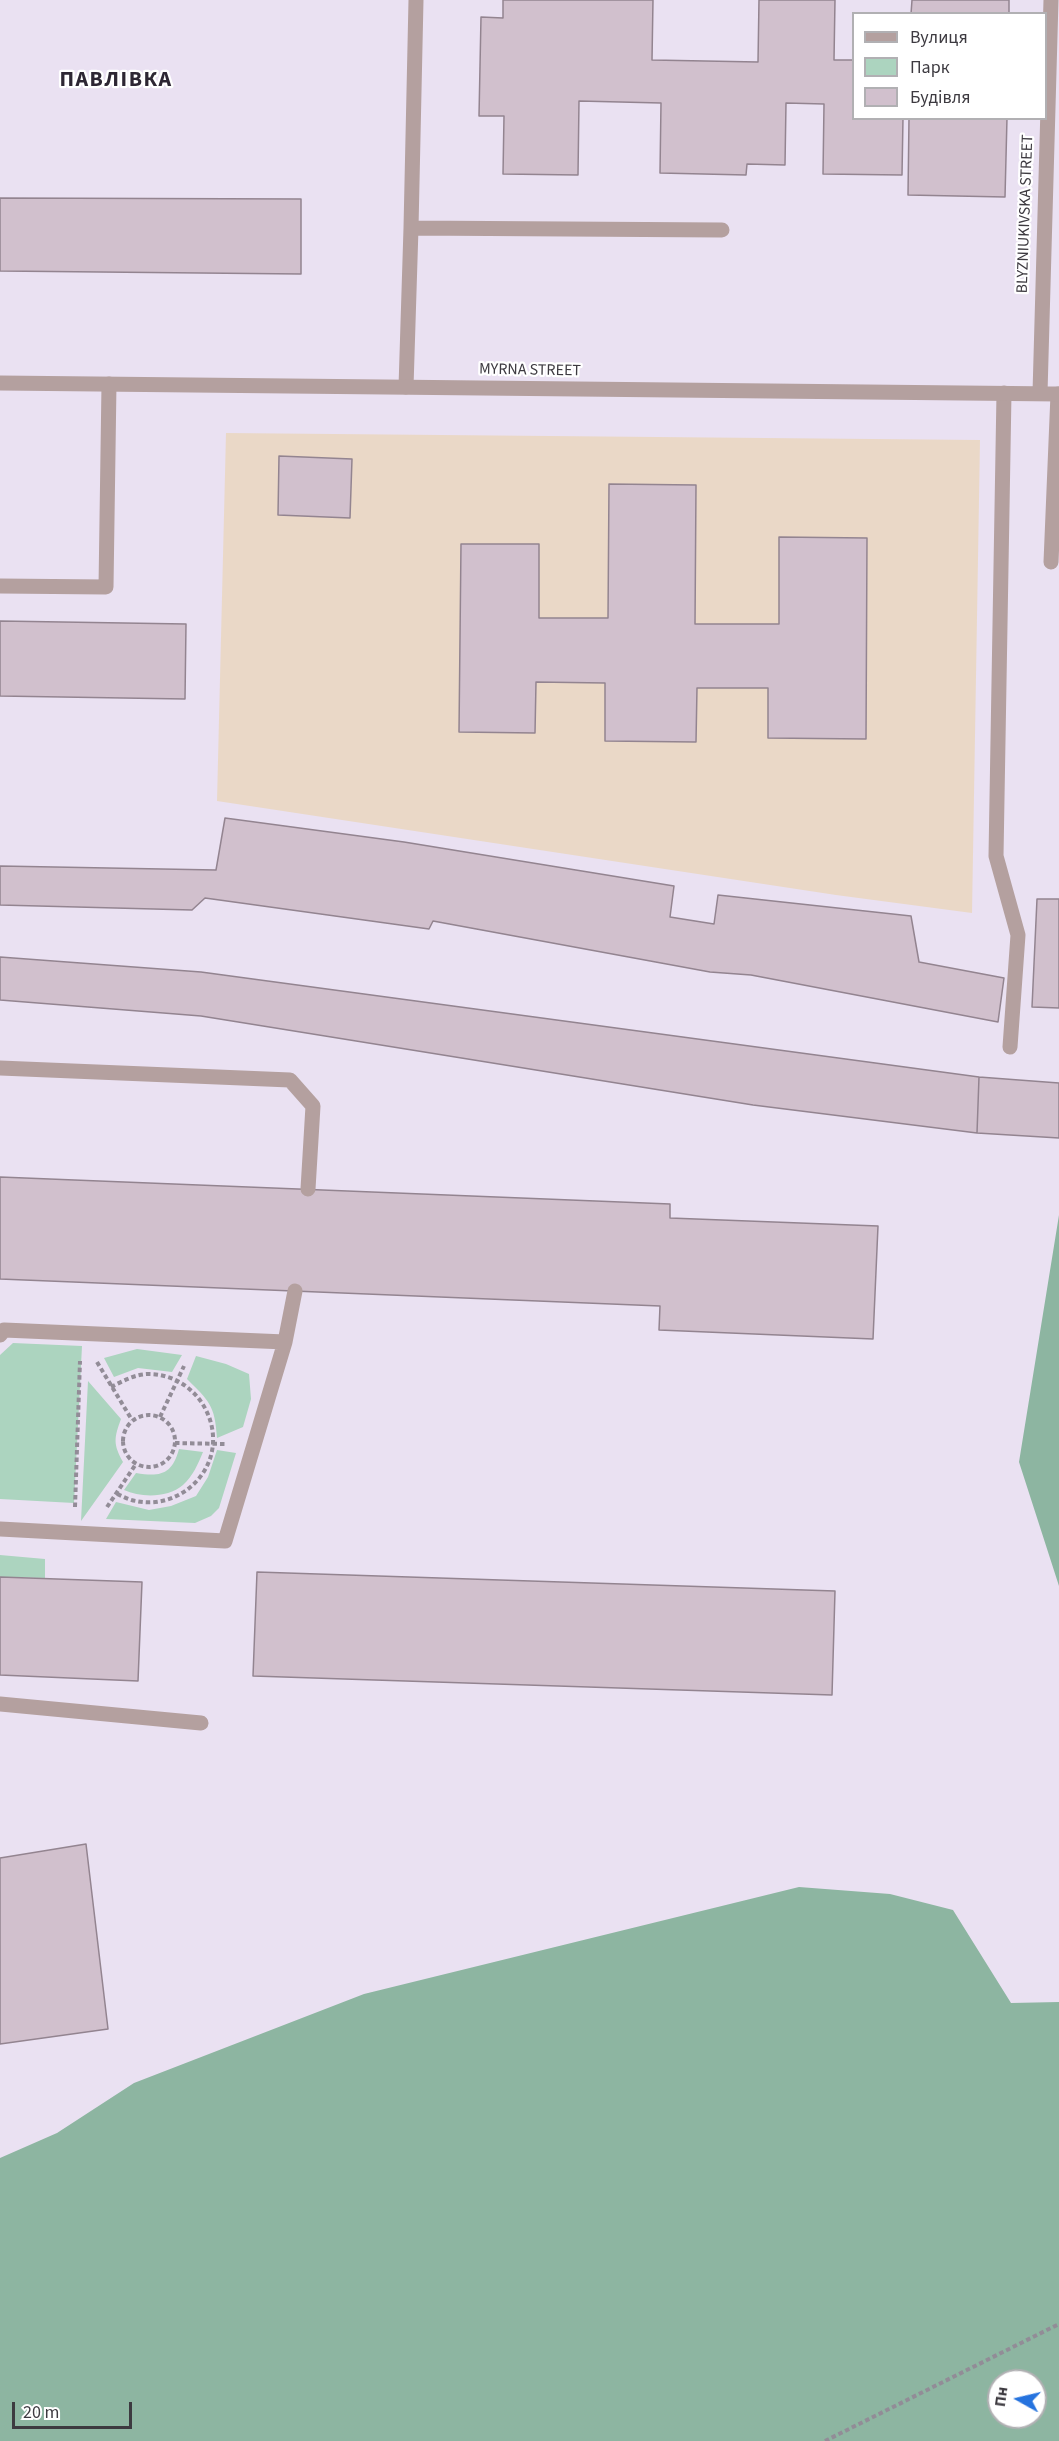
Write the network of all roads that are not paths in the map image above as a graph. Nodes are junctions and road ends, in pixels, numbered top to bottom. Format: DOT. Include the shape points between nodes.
graph roads {
  1 [pos="417,0"];
  2 [pos="1051,0"];
  3 [pos="411,228"];
  4 [pos="722,230"];
  5 [pos="0,384"];
  6 [pos="109,384"];
  7 [pos="406,387"];
  8 [pos="1004,393"];
  9 [pos="1040,393"];
  10 [pos="1059,393"];
  11 [pos="1051,562"];
  12 [pos="0,586"];
  13 [pos="1010,1047"];
  14 [pos="0,1068"];
  15 [pos="308,1190"];
  16 [pos="295,1291"];
  17 [pos="0,1335"];
  18 [pos="285,1342"];
  19 [pos="0,1529"];
  20 [pos="0,1704"];
  21 [pos="201,1724"];
  1 -- 3 [label="street"];
  2 -- 9 [label="street, BLYZNIUKIVSKA STREET"];
  3 -- 4 [label="street"];
  3 -- 7 [label="street"];
  5 -- 6 [label="street, MYRNA STREET"];
  6 -- 7 [label="street, MYRNA STREET"];
  6 -- 12 [label="street" via="106,587"];
  7 -- 8 [label="street, MYRNA STREET"];
  8 -- 9 [label="street, MYRNA STREET"];
  8 -- 13 [label="street" via="996,856 1018,935"];
  9 -- 10 [label="street, MYRNA STREET"];
  10 -- 11 [label="street"];
  14 -- 15 [label="street" via="290,1080 313,1106"];
  16 -- 18 [label="street"];
  17 -- 18 [label="street" via="4,1330"];
  18 -- 19 [label="street" via="225,1541"];
  20 -- 21 [label="street"];
}
